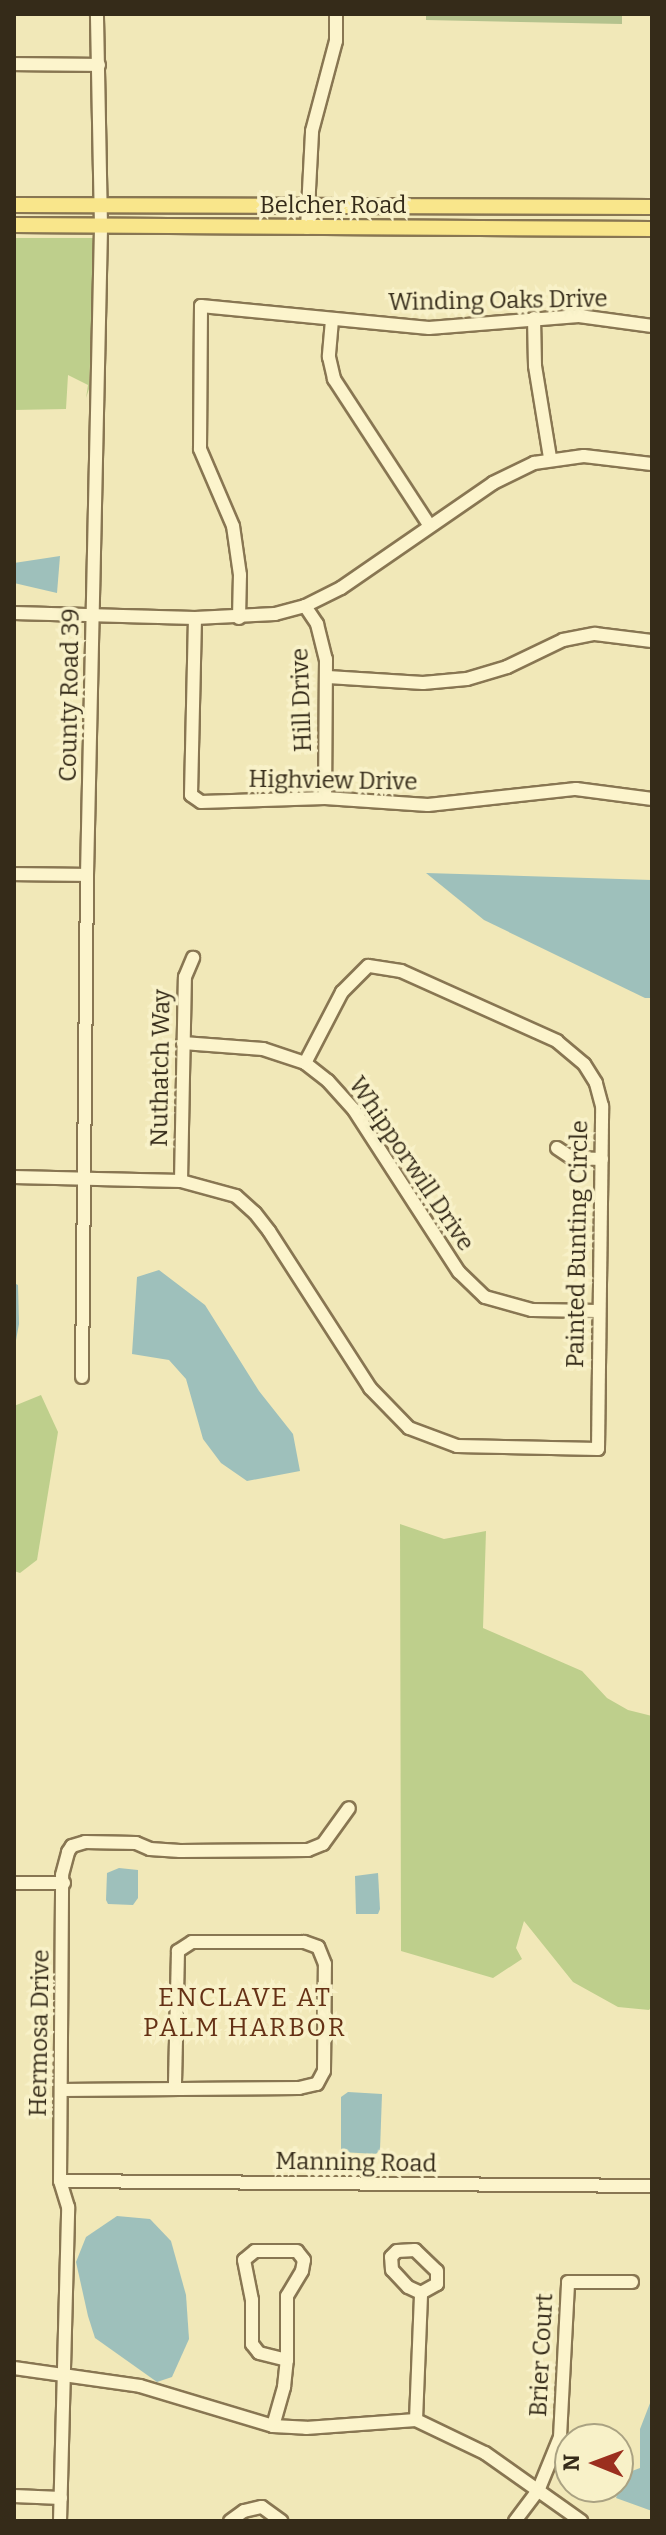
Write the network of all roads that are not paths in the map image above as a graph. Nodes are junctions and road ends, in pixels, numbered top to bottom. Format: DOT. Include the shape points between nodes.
graph roads {
  1 [pos="97,14"];
  2 [pos="336,14"];
  3 [pos="14,64"];
  4 [pos="99,65"];
  5 [pos="14,205"];
  6 [pos="101,206"];
  7 [pos="307,207"];
  8 [pos="652,207"];
  9 [pos="14,225"];
  10 [pos="101,226"];
  11 [pos="307,228"];
  12 [pos="652,229"];
  13 [pos="534,318"];
  14 [pos="332,320"];
  15 [pos="652,326"];
  16 [pos="550,458"];
  17 [pos="652,464"];
  18 [pos="429,525"];
  19 [pos="305,606"];
  20 [pos="14,613"];
  21 [pos="94,616"];
  22 [pos="195,618"];
  23 [pos="239,618"];
  24 [pos="652,641"];
  25 [pos="328,677"];
  26 [pos="325,798"];
  27 [pos="652,799"];
  28 [pos="14,874"];
  29 [pos="87,875"];
  30 [pos="193,958"];
  31 [pos="183,1043"];
  32 [pos="305,1063"];
  33 [pos="557,1148"];
  34 [pos="602,1159"];
  35 [pos="85,1176"];
  36 [pos="14,1177"];
  37 [pos="181,1181"];
  38 [pos="599,1311"];
  39 [pos="82,1377"];
  40 [pos="349,1808"];
  41 [pos="14,1883"];
  42 [pos="64,1883"];
  43 [pos="175,2087"];
  44 [pos="61,2090"];
  45 [pos="60,2181"];
  46 [pos="652,2186"];
  47 [pos="632,2282"];
  48 [pos="421,2293"];
  49 [pos="287,2360"];
  50 [pos="14,2368"];
  51 [pos="63,2375"];
  52 [pos="416,2420"];
  53 [pos="273,2426"];
  54 [pos="538,2491"];
  55 [pos="14,2496"];
  56 [pos="61,2498"];
  57 [pos="60,2521"];
  58 [pos="230,2521"];
  59 [pos="281,2521"];
  60 [pos="515,2521"];
  61 [pos="581,2521"];
  1 -- 4 [label="street, County Road 39"];
  2 -- 7 [label="street" via="336,41 312,131"];
  3 -- 4 [label="street"];
  4 -- 6 [label="street, County Road 39"];
  5 -- 6 [label="main road, Belcher Road"];
  6 -- 7 [label="main road, Belcher Road"];
  6 -- 10 [label="street, County Road 39"];
  7 -- 8 [label="main road, Belcher Road"];
  7 -- 11 [label="street"];
  9 -- 10 [label="main road, Belcher Road"];
  10 -- 11 [label="main road, Belcher Road"];
  10 -- 21 [label="street, County Road 39"];
  11 -- 12 [label="main road, Belcher Road"];
  13 -- 14 [label="street, Winding Oaks Drive" via="429,328"];
  13 -- 15 [label="street, Winding Oaks Drive" via="579,316"];
  13 -- 16 [label="street" via="535,366"];
  14 -- 18 [label="street" via="329,357 334,379"];
  14 -- 23 [label="street, Winding Oaks Drive" via="201,306 200,449 233,526"];
  16 -- 17 [label="street"];
  16 -- 18 [label="street" via="510,472"];
  18 -- 19 [label="street" via="341,588"];
  19 -- 23 [label="street"];
  19 -- 25 [label="street, Hill Drive" via="323,639"];
  20 -- 21 [label="street"];
  21 -- 22 [label="street"];
  21 -- 29 [label="street, County Road 39"];
  22 -- 23 [label="street"];
  22 -- 26 [label="street, Highview Drive" via="191,795 201,802"];
  24 -- 25 [label="street" via="595,634 563,640 467,679 423,683"];
  25 -- 26 [label="street, Hill Drive"];
  26 -- 27 [label="street, Highview Drive" via="428,805 576,789"];
  28 -- 29 [label="street"];
  29 -- 35 [label="street, County Road 39"];
  30 -- 31 [label="street, Nuthatch Way" via="185,977"];
  31 -- 32 [label="street, Whipporwill Drive" via="243,1046"];
  31 -- 37 [label="street, Nuthatch Way"];
  32 -- 34 [label="street, Painted Bunting Circle" via="342,992 368,966 401,971 557,1041 577,1055 596,1083 602,1106"];
  32 -- 38 [label="street, Whipporwill Drive" via="354,1110 472,1287 514,1308"];
  33 -- 34 [label="street" via="572,1158"];
  34 -- 38 [label="street, Painted Bunting Circle"];
  35 -- 36 [label="street"];
  35 -- 37 [label="street"];
  35 -- 39 [label="street, County Road 39"];
  37 -- 38 [label="street, Painted Bunting Circle" via="236,1196 255,1213 370,1388 409,1428 457,1446 598,1449"];
  40 -- 42 [label="street, Hermosa Drive" via="323,1844 308,1850 180,1851 85,1842 68,1852"];
  41 -- 42 [label="street"];
  42 -- 44 [label="street, Hermosa Drive"];
  43 -- 43 [label="street" via="317,2084 324,2071 325,1964 318,1947 304,1942 192,1942 178,1951"];
  43 -- 44 [label="street"];
  44 -- 45 [label="street, Hermosa Drive"];
  45 -- 46 [label="street, Manning Road"];
  45 -- 51 [label="street, Hermosa Drive" via="68,2207"];
  47 -- 54 [label="street, Brier Court" via="568,2282 560,2437"];
  48 -- 52 [label="street"];
  49 -- 49 [label="street" via="287,2296 304,2260 297,2251 255,2251 244,2260 252,2300 252,2344 259,2353"];
  49 -- 53 [label="street"];
  50 -- 51 [label="street"];
  51 -- 53 [label="street" via="180,2396"];
  51 -- 56 [label="street, Hermosa Drive"];
  52 -- 53 [label="street"];
  52 -- 54 [label="street" via="485,2453"];
  54 -- 60 [label="street"];
  54 -- 61 [label="street"];
  55 -- 56 [label="street"];
  56 -- 57 [label="street, Hermosa Drive"];
  58 -- 59 [label="street" via="262,2507"];
}
